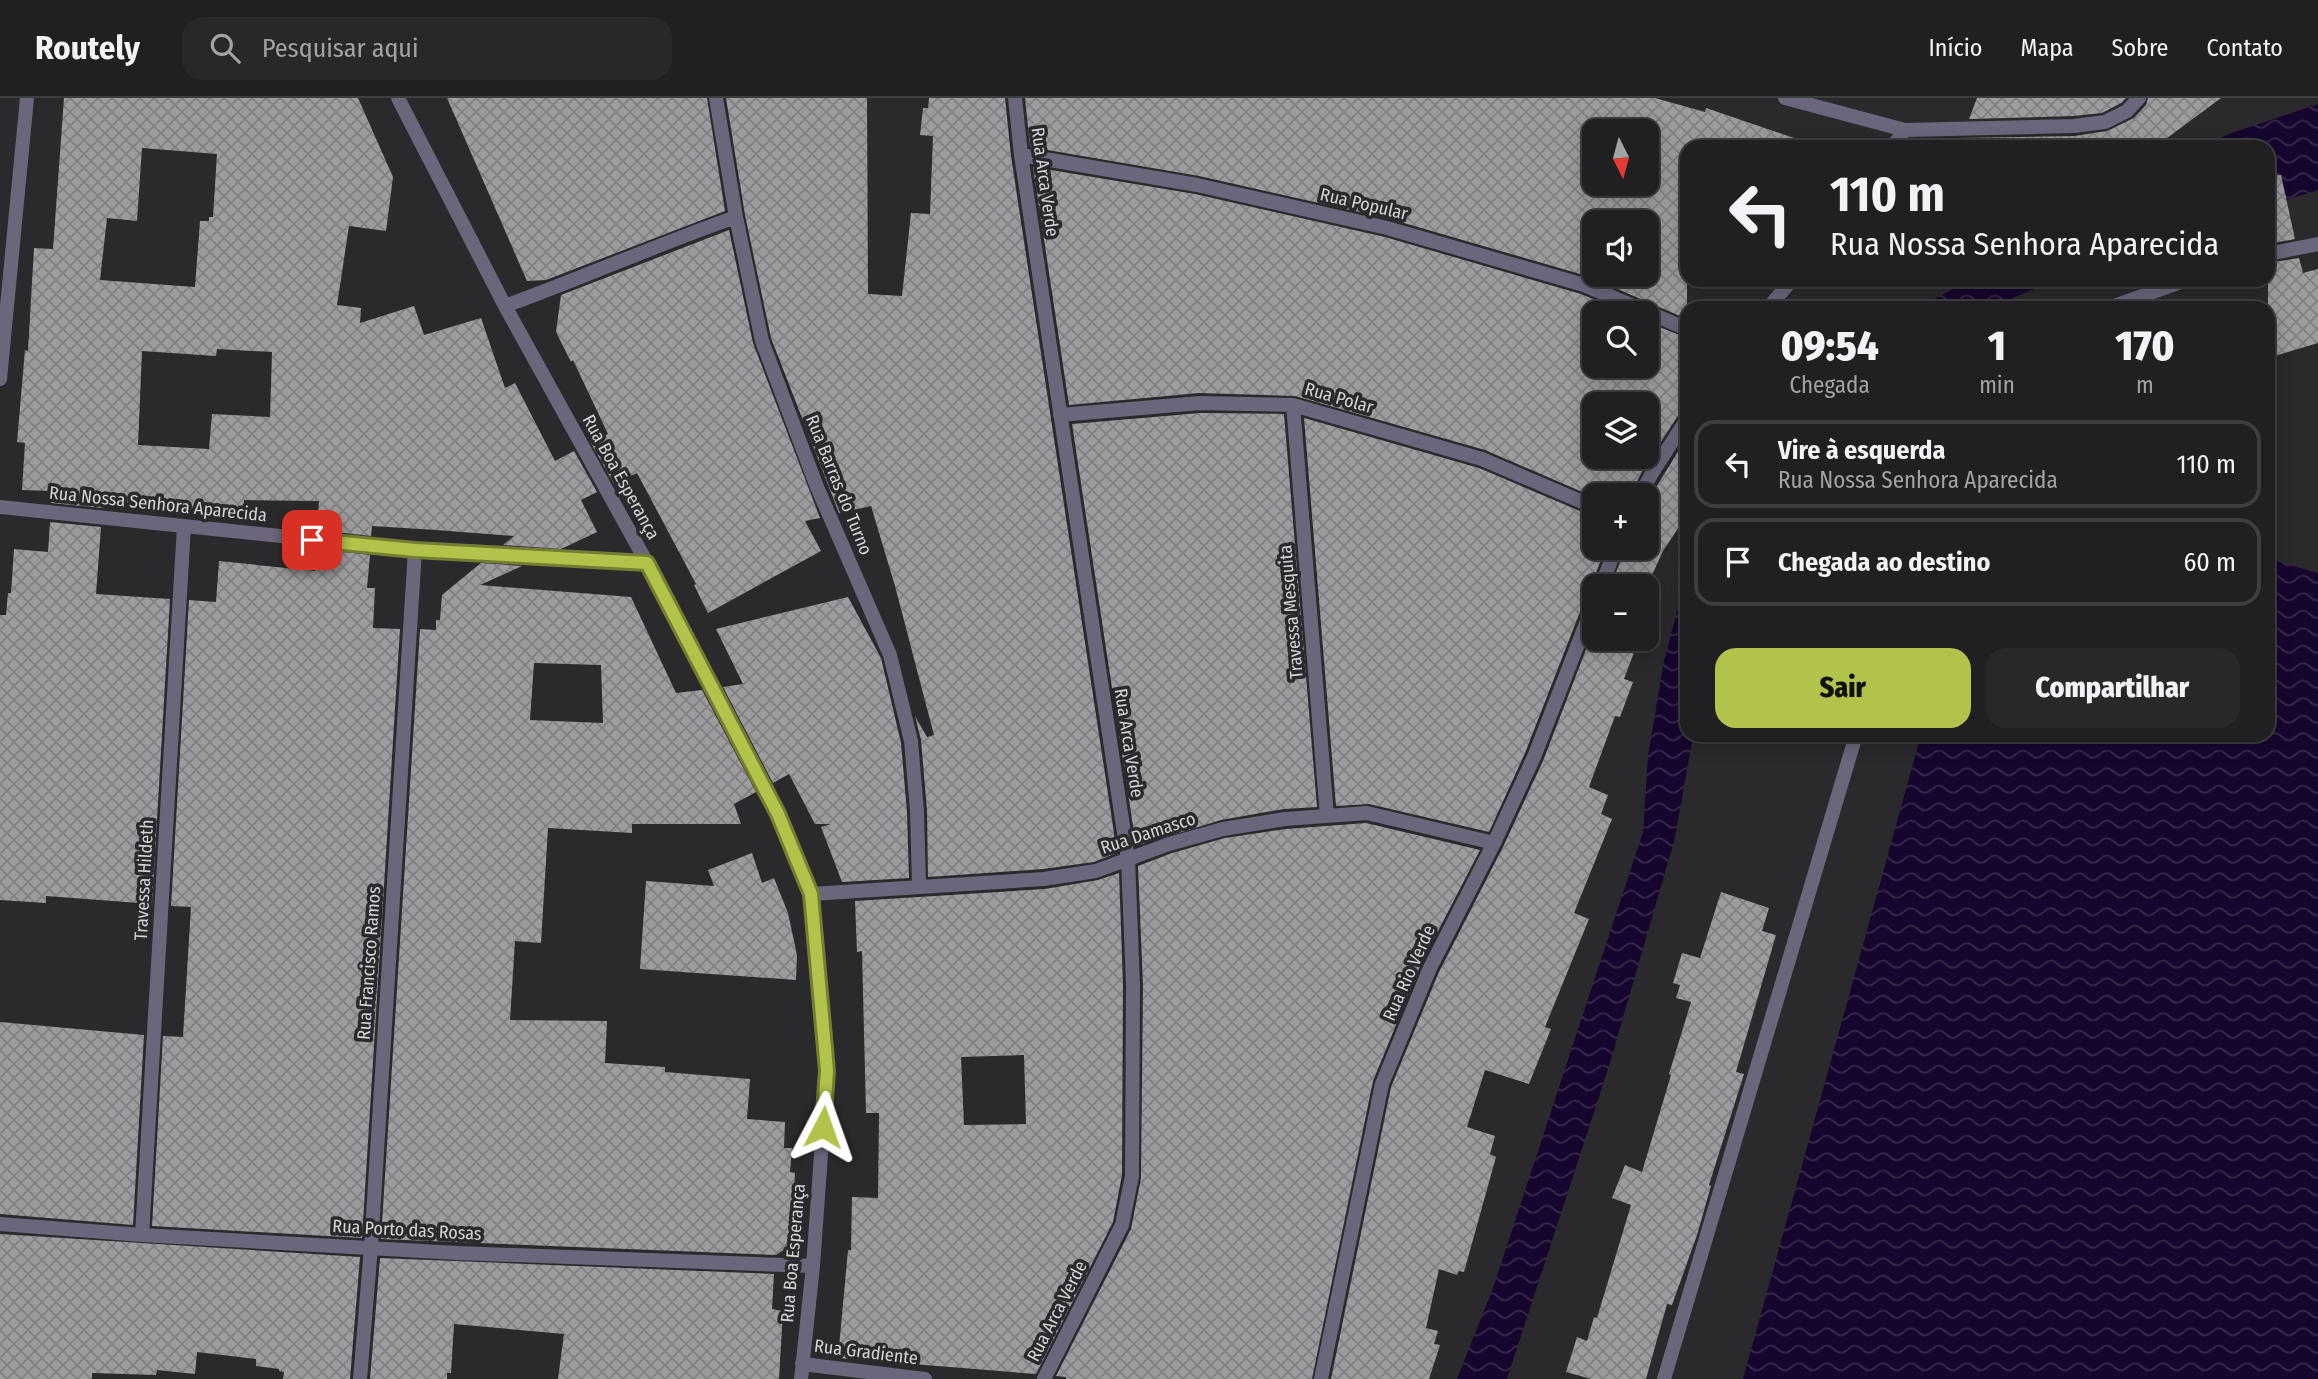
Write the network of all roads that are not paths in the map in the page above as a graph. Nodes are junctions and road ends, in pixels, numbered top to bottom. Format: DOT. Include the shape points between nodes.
graph roads {
  1 [pos="27,98"];
  2 [pos="398,98"];
  3 [pos="716,98"];
  4 [pos="1016,98"];
  5 [pos="1786,98"];
  6 [pos="2140,98"];
  7 [pos="1905,130"];
  8 [pos="1897,140"];
  9 [pos="1021,155"];
  10 [pos="736,217"];
  11 [pos="2318,244"];
  12 [pos="2275,253"];
  13 [pos="1786,287"];
  14 [pos="2167,287"];
  15 [pos="4,293"];
  16 [pos="1774,301"];
  17 [pos="2128,301"];
  18 [pos="505,306"];
  19 [pos="1680,326"];
  20 [pos="0,379"];
  21 [pos="1293,405"];
  22 [pos="1060,415"];
  23 [pos="1680,430"];
  24 [pos="1647,483"];
  25 [pos="1582,502"];
  26 [pos="0,507"];
  27 [pos="184,526"];
  28 [pos="415,550"];
  29 [pos="647,563"];
  30 [pos="1582,634"];
  31 [pos="1854,742"];
  32 [pos="1327,816"];
  33 [pos="1494,843"];
  34 [pos="1128,859"];
  35 [pos="919,886"];
  36 [pos="811,894"];
  37 [pos="0,1224"];
  38 [pos="142,1236"];
  39 [pos="371,1247"];
  40 [pos="813,1266"];
  41 [pos="802,1372"];
  42 [pos="360,1379"];
  43 [pos="925,1379"];
  44 [pos="1044,1379"];
  45 [pos="1321,1379"];
  46 [pos="1664,1379"];
  1 -- 15 [label="street"];
  2 -- 18 [label="street, Rua Boa Esperança"];
  3 -- 10 [label="street, Rua Barras do Turno"];
  4 -- 9 [label="street, Rua Arca Verde"];
  5 -- 7 [label="street"];
  6 -- 7 [label="street" via="2105,122"];
  7 -- 8 [label="street"];
  9 -- 19 [label="street, Rua Popular" via="1196,185 1387,228 1584,285"];
  9 -- 22 [label="street, Rua Arca Verde"];
  10 -- 18 [label="street"];
  10 -- 35 [label="street, Rua Barras do Turno" via="762,341 817,487 890,655 911,741"];
  11 -- 12 [label="street"];
  13 -- 16 [label="street"];
  14 -- 17 [label="street"];
  15 -- 20 [label="street"];
  18 -- 29 [label="street, Rua Boa Esperança"];
  21 -- 22 [label="street, Rua Polar" via="1200,403"];
  21 -- 25 [label="street, Rua Polar" via="1482,459"];
  21 -- 32 [label="street, Travessa Mesquita"];
  22 -- 34 [label="street, Rua Arca Verde"];
  23 -- 24 [label="street"];
  26 -- 27 [label="street, Rua Nossa Senhora Aparecida"];
  27 -- 28 [label="street, Rua Nossa Senhora Aparecida"];
  27 -- 38 [label="street, Travessa Hildeth"];
  28 -- 29 [label="street, Rua Nossa Senhora Aparecida"];
  28 -- 39 [label="street, Rua Francisco Ramos"];
  29 -- 36 [label="street, Rua Boa Esperança" via="778,814"];
  30 -- 33 [label="street, Rua Rio Verde" via="1534,757"];
  31 -- 46 [label="street"];
  32 -- 33 [label="street, Rua Damasco" via="1367,813"];
  32 -- 34 [label="street, Rua Damasco" via="1223,829"];
  33 -- 45 [label="street, Rua Rio Verde" via="1430,968 1382,1084"];
  34 -- 35 [label="street, Rua Damasco" via="1096,871 1044,879"];
  34 -- 44 [label="street, Rua Arca Verde" via="1132,1176 1122,1226"];
  35 -- 36 [label="street, Rua Damasco"];
  36 -- 40 [label="street, Rua Boa Esperança" via="827,1071"];
  37 -- 38 [label="street, Rua Porto das Rosas"];
  38 -- 39 [label="street, Rua Porto das Rosas"];
  39 -- 40 [label="street, Rua Porto das Rosas"];
  39 -- 42 [label="street, Rua Francisco Ramos"];
  40 -- 41 [label="street, Rua Boa Esperança"];
  41 -- 43 [label="street, Rua Gradiente"];
}
